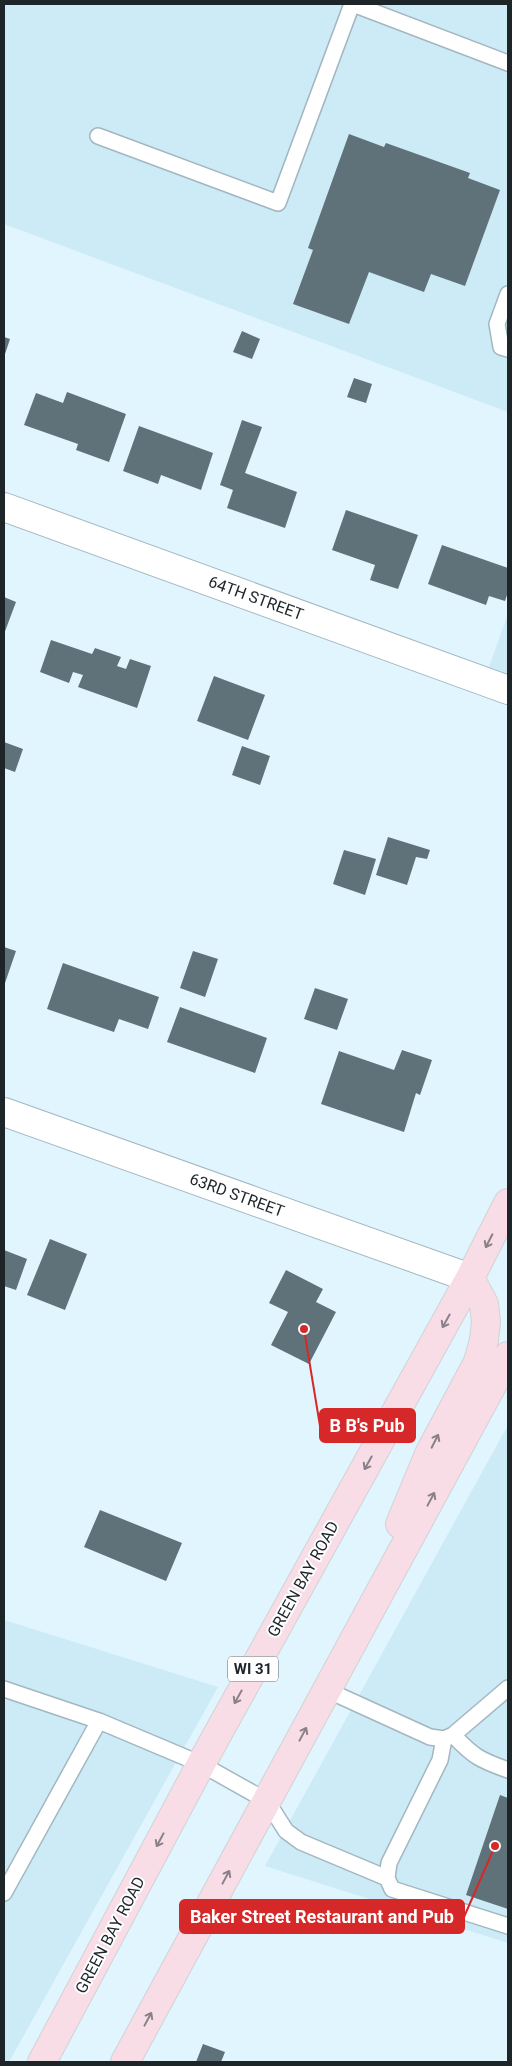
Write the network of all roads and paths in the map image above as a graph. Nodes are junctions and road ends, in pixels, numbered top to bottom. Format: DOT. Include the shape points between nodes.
graph roads {
  1 [pos="352,4"];
  2 [pos="508,63"];
  3 [pos="98,136"];
  4 [pos="508,294"];
  5 [pos="508,349"];
  6 [pos="4,507"];
  7 [pos="507,687"];
  8 [pos="4,1112"];
  9 [pos="508,1203"];
  10 [pos="470,1278"];
  11 [pos="508,1356"];
  12 [pos="358,1633"];
  13 [pos="508,1688"];
  14 [pos="4,1689"];
  15 [pos="327,1690"];
  16 [pos="99,1721"];
  17 [pos="449,1737"];
  18 [pos="201,1764"];
  19 [pos="508,1770"];
  20 [pos="267,1801"];
  21 [pos="387,1878"];
  22 [pos="4,1893"];
  23 [pos="508,1926"];
  24 [pos="42,2062"];
  25 [pos="125,2062"];
  1 -- 2 [label="lane"];
  1 -- 3 [label="lane" via="278,203"];
  4 -- 5 [label="lane" via="497,324 501,346"];
  6 -- 7 [label="street, 64TH STREET"];
  8 -- 10 [label="street, 63RD STREET"];
  9 -- 10 [label="main road, GREEN BAY ROAD / WI 31, one-way"];
  12 -- 10 [label="main road, one-way" via="430,1452 478,1362 486,1322 484,1304"];
  10 -- 18 [label="main road, GREEN BAY ROAD / WI 31, one-way"];
  12 -- 11 [label="main road, one-way"];
  12 -- 15 [label="main road"];
  13 -- 17 [label="lane"];
  14 -- 16 [label="lane"];
  15 -- 17 [label="lane" via="430,1737"];
  20 -- 15 [label="main road, one-way"];
  16 -- 18 [label="lane"];
  16 -- 22 [label="lane"];
  17 -- 19 [label="lane" via="482,1761"];
  17 -- 21 [label="lane" via="389,1864"];
  18 -- 20 [label="lane"];
  18 -- 24 [label="main road, GREEN BAY ROAD / WI 31, one-way"];
  20 -- 21 [label="lane" via="286,1831 301,1842"];
  25 -- 20 [label="main road, one-way"];
  21 -- 23 [label="lane" via="392,1889"];
}
